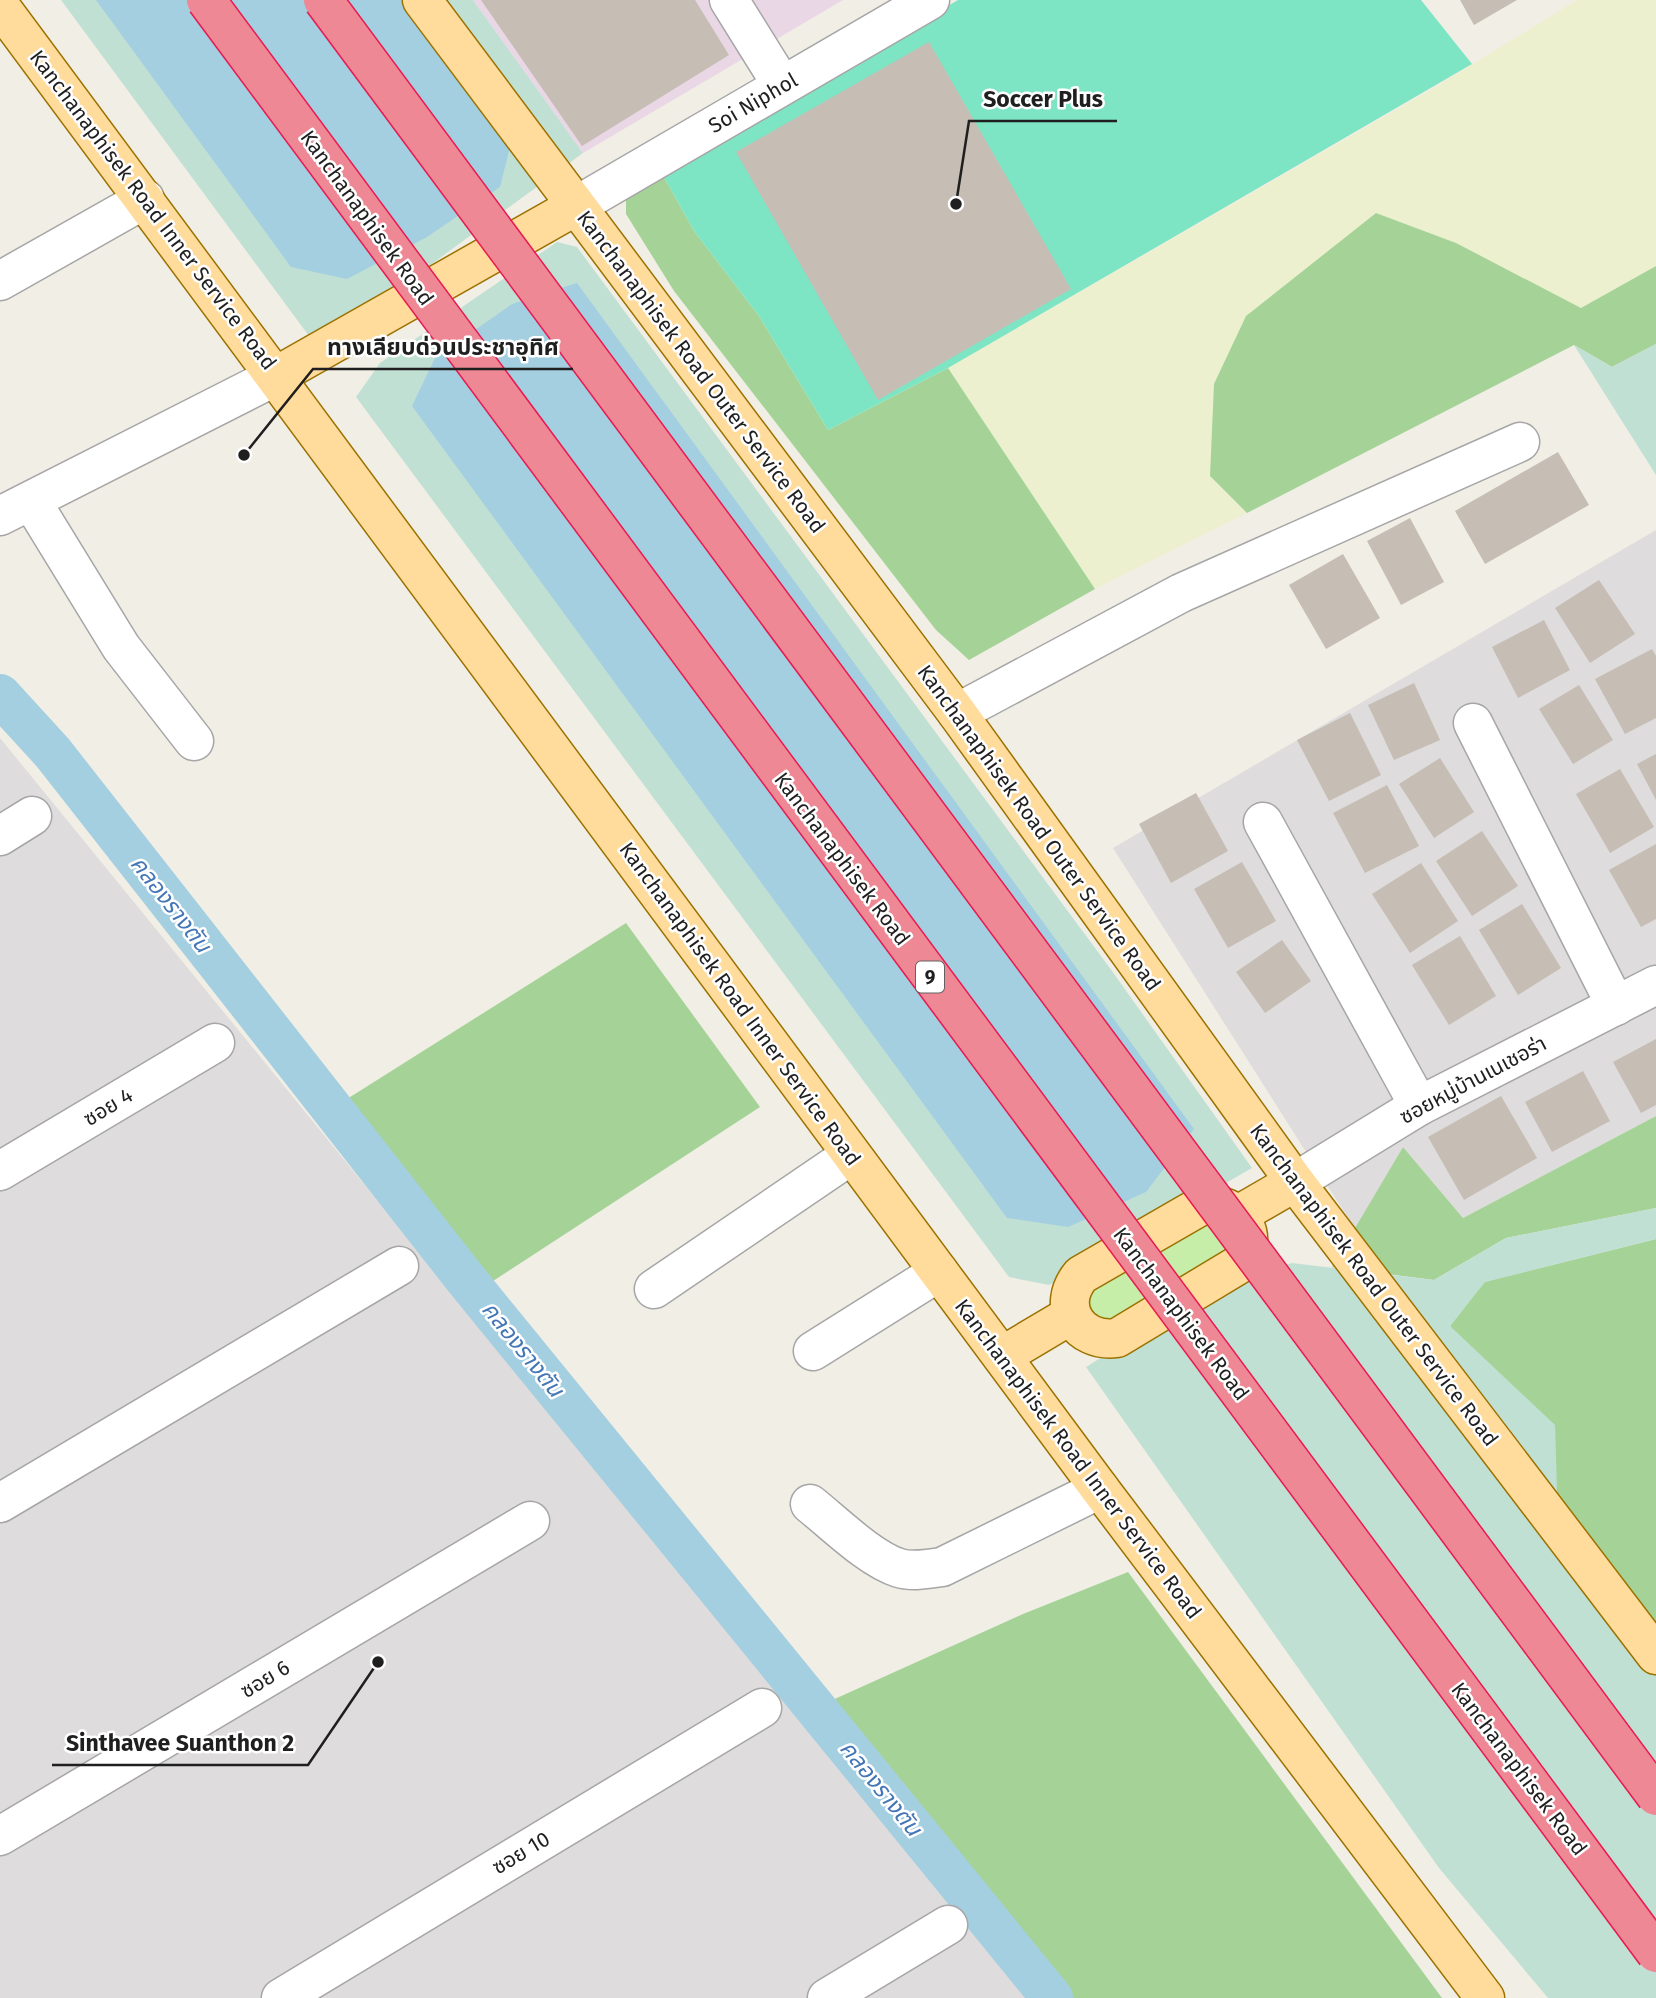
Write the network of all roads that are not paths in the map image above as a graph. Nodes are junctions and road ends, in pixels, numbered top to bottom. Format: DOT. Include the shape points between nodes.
graph roads {
  1 [pos="206,0"];
  2 [pos="323,0"];
  3 [pos="422,0"];
  4 [pos="729,0"];
  5 [pos="930,0"];
  6 [pos="0,6"];
  7 [pos="782,85"];
  8 [pos="145,199"];
  9 [pos="576,206"];
  10 [pos="0,281"];
  11 [pos="276,376"];
  12 [pos="1520,442"];
  13 [pos="16,509"];
  14 [pos="957,713"];
  15 [pos="1473,723"];
  16 [pos="194,741"];
  17 [pos="32,816"];
  18 [pos="1263,822"];
  19 [pos="0,836"];
  20 [pos="1656,985"];
  21 [pos="1616,1006"];
  22 [pos="215,1043"];
  23 [pos="1419,1107"];
  24 [pos="851,1155"];
  25 [pos="0,1171"];
  26 [pos="1295,1182"];
  27 [pos="1238,1215"];
  28 [pos="399,1266"];
  29 [pos="939,1272"];
  30 [pos="654,1289"];
  31 [pos="1071,1315"];
  32 [pos="813,1351"];
  33 [pos="1002,1356"];
  34 [pos="1100,1489"];
  35 [pos="0,1503"];
  36 [pos="810,1504"];
  37 [pos="530,1521"];
  38 [pos="1656,1655"];
  39 [pos="762,1708"];
  40 [pos="1656,1796"];
  41 [pos="0,1836"];
  42 [pos="948,1925"];
  43 [pos="1656,1953"];
  44 [pos="281,1998"];
  45 [pos="827,1998"];
  46 [pos="1485,1998"];
  1 -- 43 [label="highway, Kanchanaphisek Road / 9, bridge"];
  2 -- 40 [label="highway, bridge"];
  3 -- 9 [label="main road, Kanchanaphisek Road Outer Service Road"];
  4 -- 7 [label="street"];
  5 -- 7 [label="street, Soi Niphol"];
  6 -- 8 [label="main road, Kanchanaphisek Road Inner Service Road"];
  7 -- 9 [label="street, Soi Niphol"];
  8 -- 10 [label="street"];
  8 -- 11 [label="main road, Kanchanaphisek Road Inner Service Road"];
  9 -- 11 [label="main road"];
  9 -- 14 [label="main road, Kanchanaphisek Road Outer Service Road"];
  11 -- 13 [label="street"];
  11 -- 24 [label="main road, Kanchanaphisek Road Inner Service Road"];
  12 -- 14 [label="street" via="1181,593"];
  13 -- 16 [label="street"];
  14 -- 26 [label="main road, Kanchanaphisek Road Outer Service Road"];
  15 -- 21 [label="street"];
  17 -- 19 [label="street"];
  18 -- 23 [label="street"];
  20 -- 21 [label="street, ซอยหมู่บ้านเนเชอร่า"];
  21 -- 23 [label="street, ซอยหมู่บ้านเนเชอร่า"];
  22 -- 25 [label="street, ซอย 4"];
  23 -- 26 [label="street, ซอยหมู่บ้านเนเชอร่า"];
  24 -- 29 [label="main road, Kanchanaphisek Road Inner Service Road"];
  24 -- 30 [label="street"];
  26 -- 27 [label="main road"];
  26 -- 38 [label="main road, Kanchanaphisek Road Outer Service Road"];
  27 -- 31 [label="main road" via="1222,1206 1199,1207 1081,1275 1070,1296"];
  27 -- 31 [label="main road" via="1249,1240 1243,1262 1127,1332 1104,1339 1092,1337"];
  28 -- 35 [label="street"];
  29 -- 32 [label="street"];
  29 -- 33 [label="main road, Kanchanaphisek Road Inner Service Road"];
  31 -- 33 [label="main road"];
  33 -- 34 [label="main road, Kanchanaphisek Road Inner Service Road"];
  34 -- 36 [label="street" via="942,1567 921,1570 900,1569 879,1558"];
  34 -- 46 [label="main road, Kanchanaphisek Road Inner Service Road"];
  37 -- 41 [label="street, ซอย 6"];
  39 -- 44 [label="street, ซอย 10"];
  42 -- 45 [label="street"];
}
